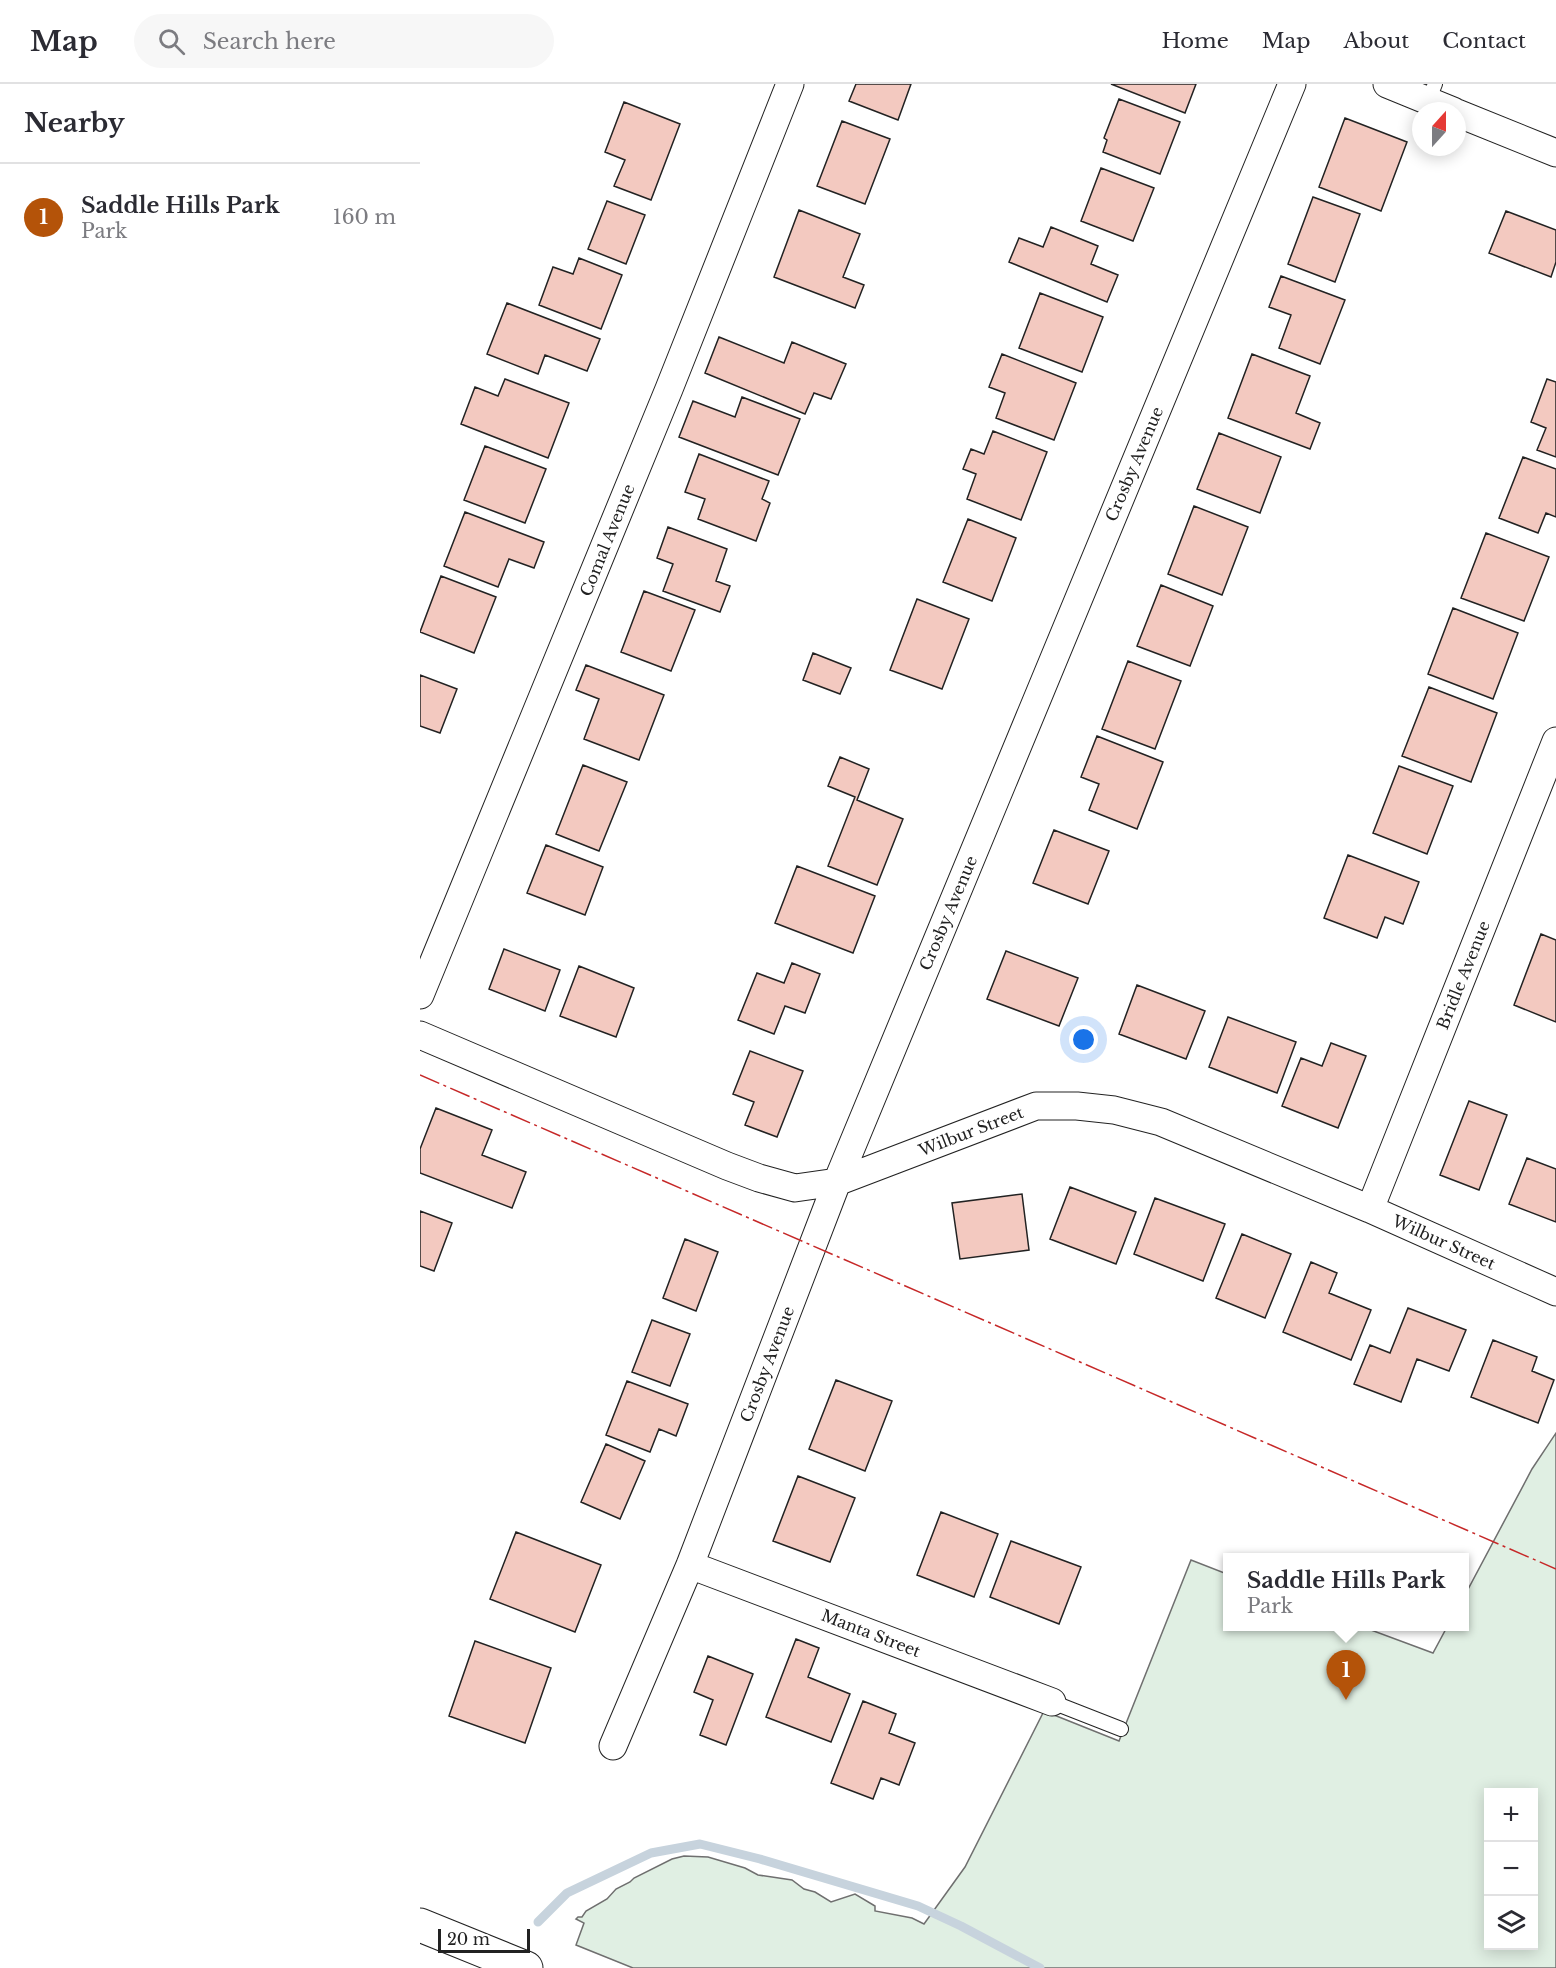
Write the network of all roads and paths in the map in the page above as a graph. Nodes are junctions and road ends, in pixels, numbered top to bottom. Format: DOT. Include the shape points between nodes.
graph roads {
  1 [pos="790,84"];
  2 [pos="1292,84"];
  3 [pos="1387,84"];
  4 [pos="1432,92"];
  5 [pos="1444,102"];
  6 [pos="1466,116"];
  7 [pos="1556,153"];
  8 [pos="1556,741"];
  9 [pos="420,994"];
  10 [pos="420,1035"];
  11 [pos="837,1182"];
  12 [pos="1370,1209"];
  13 [pos="1556,1292"];
  14 [pos="690,1565"];
  15 [pos="1052,1702"];
  16 [pos="1121,1730"];
  17 [pos="612,1746"];
  18 [pos="420,1925"];
  19 [pos="526,1968"];
  1 -- 9 [label="street, Comal Avenue" via="665,400"];
  2 -- 11 [label="street, Crosby Avenue"];
  3 -- 4 [label="street"];
  4 -- 5 [label="street"];
  6 -- 7 [label="street"];
  8 -- 12 [label="street, Bridle Avenue"];
  10 -- 11 [label="street, Wilbur Street" via="759,1178 795,1188"];
  11 -- 12 [label="street, Wilbur Street" via="1036,1106 1077,1106 1161,1122"];
  11 -- 14 [label="street, Crosby Avenue"];
  12 -- 13 [label="street, Wilbur Street"];
  14 -- 15 [label="street, Manta Street"];
  14 -- 17 [label="street, Crosby Avenue"];
  15 -- 16 [label="lane"];
  18 -- 19 [label="main road"];
}
